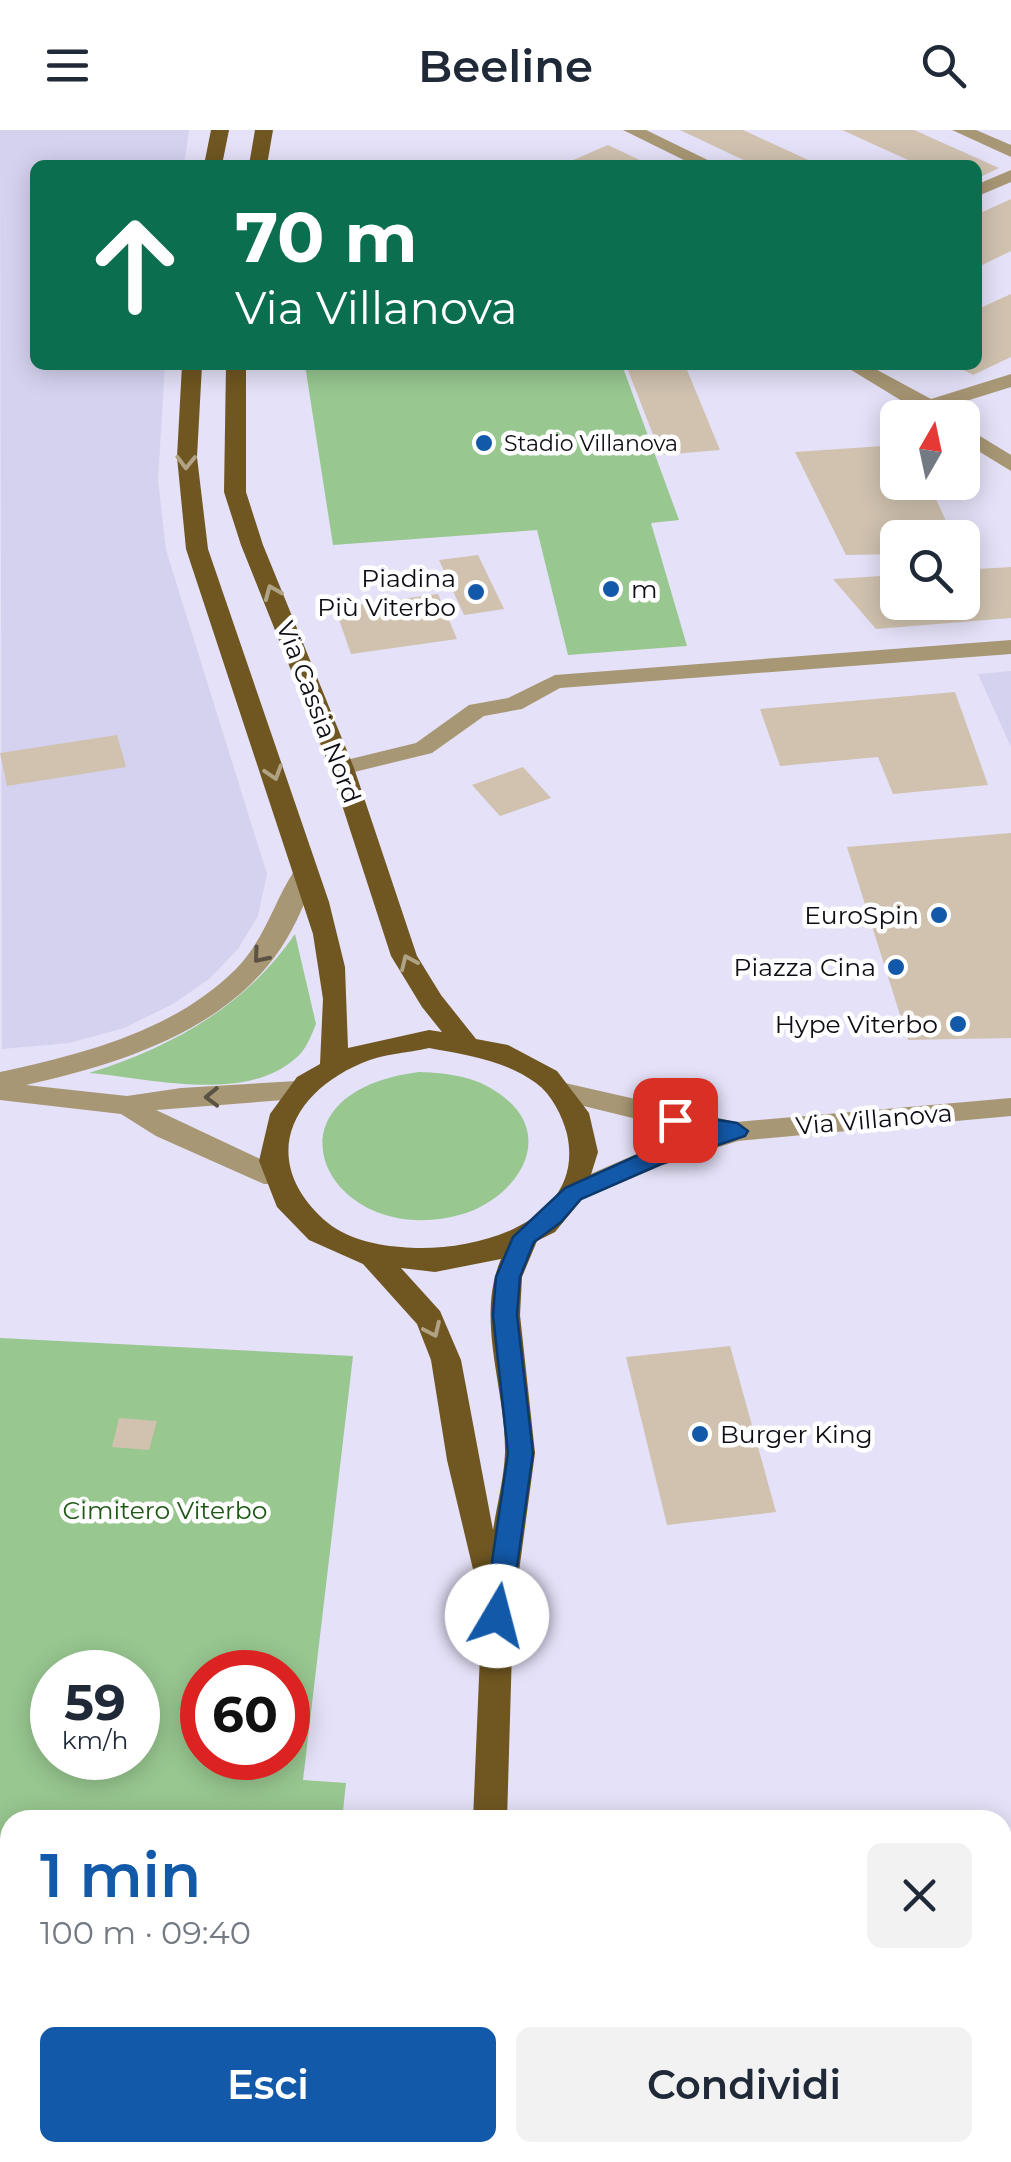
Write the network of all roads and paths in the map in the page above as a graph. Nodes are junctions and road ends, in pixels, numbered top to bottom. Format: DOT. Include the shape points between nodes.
graph roads {
  1 [pos="220,130"];
  2 [pos="264,130"];
  3 [pos="632,130"];
  4 [pos="961,130"];
  5 [pos="1011,152"];
  6 [pos="215,160"];
  7 [pos="259,160"];
  8 [pos="698,160"];
  9 [pos="1011,175"];
  10 [pos="982,190"];
  11 [pos="192,370"];
  12 [pos="236,370"];
  13 [pos="862,370"];
  14 [pos="1011,380"];
  15 [pos="915,400"];
  16 [pos="964,400"];
  17 [pos="980,443"];
  18 [pos="1011,465"];
  19 [pos="1011,647"];
  20 [pos="342,768"];
  21 [pos="306,871"];
  22 [pos="464,1041"];
  23 [pos="333,1062"];
  24 [pos="0,1081"];
  25 [pos="297,1090"];
  26 [pos="0,1092"];
  27 [pos="564,1092"];
  28 [pos="127,1105"];
  29 [pos="1011,1107"];
  30 [pos="737,1131"];
  31 [pos="274,1177"];
  32 [pos="573,1194"];
  33 [pos="525,1237"];
  34 [pos="372,1255"];
  35 [pos="497,1616"];
  36 [pos="490,1810"];
  1 -- 6 [label="main road"];
  2 -- 7 [label="main road"];
  3 -- 8 [label="street"];
  4 -- 5 [label="street"];
  9 -- 10 [label="street"];
  11 -- 21 [label="main road, one-way" via="185,473 196,549"];
  20 -- 12 [label="main road, Via Cassia Nord, one-way" via="235,492"];
  13 -- 15 [label="street"];
  14 -- 16 [label="street"];
  17 -- 18 [label="street"];
  19 -- 20 [label="street" via="555,682 514,704 477,710 424,748"];
  22 -- 20 [label="main road, Via Cassia Nord, one-way" via="404,956"];
  21 -- 23 [label="main road" via="336,998"];
  21 -- 24 [label="street, one-way" via="268,948 208,1005 114,1052"];
  22 -- 23 [label="main road" via="392,1042"];
  22 -- 27 [label="main road" via="538,1069"];
  23 -- 25 [label="main road"];
  25 -- 28 [label="street, one-way"];
  25 -- 31 [label="main road" via="270,1146"];
  26 -- 28 [label="street"];
  27 -- 30 [label="street, Via Villanova"];
  27 -- 32 [label="main road" via="584,1129 586,1154"];
  28 -- 31 [label="street"];
  29 -- 30 [label="street, Via Villanova"];
  30 -- 32 [label="street, Via Villanova"];
  31 -- 34 [label="main road" via="303,1219"];
  32 -- 33 [label="main road"];
  33 -- 34 [label="main road" via="463,1258"];
  33 -- 35 [label="main road" via="508,1277 505,1315 520,1453"];
  34 -- 35 [label="main road, one-way" via="430,1319 446,1360"];
  35 -- 36 [label="main road"];
}
